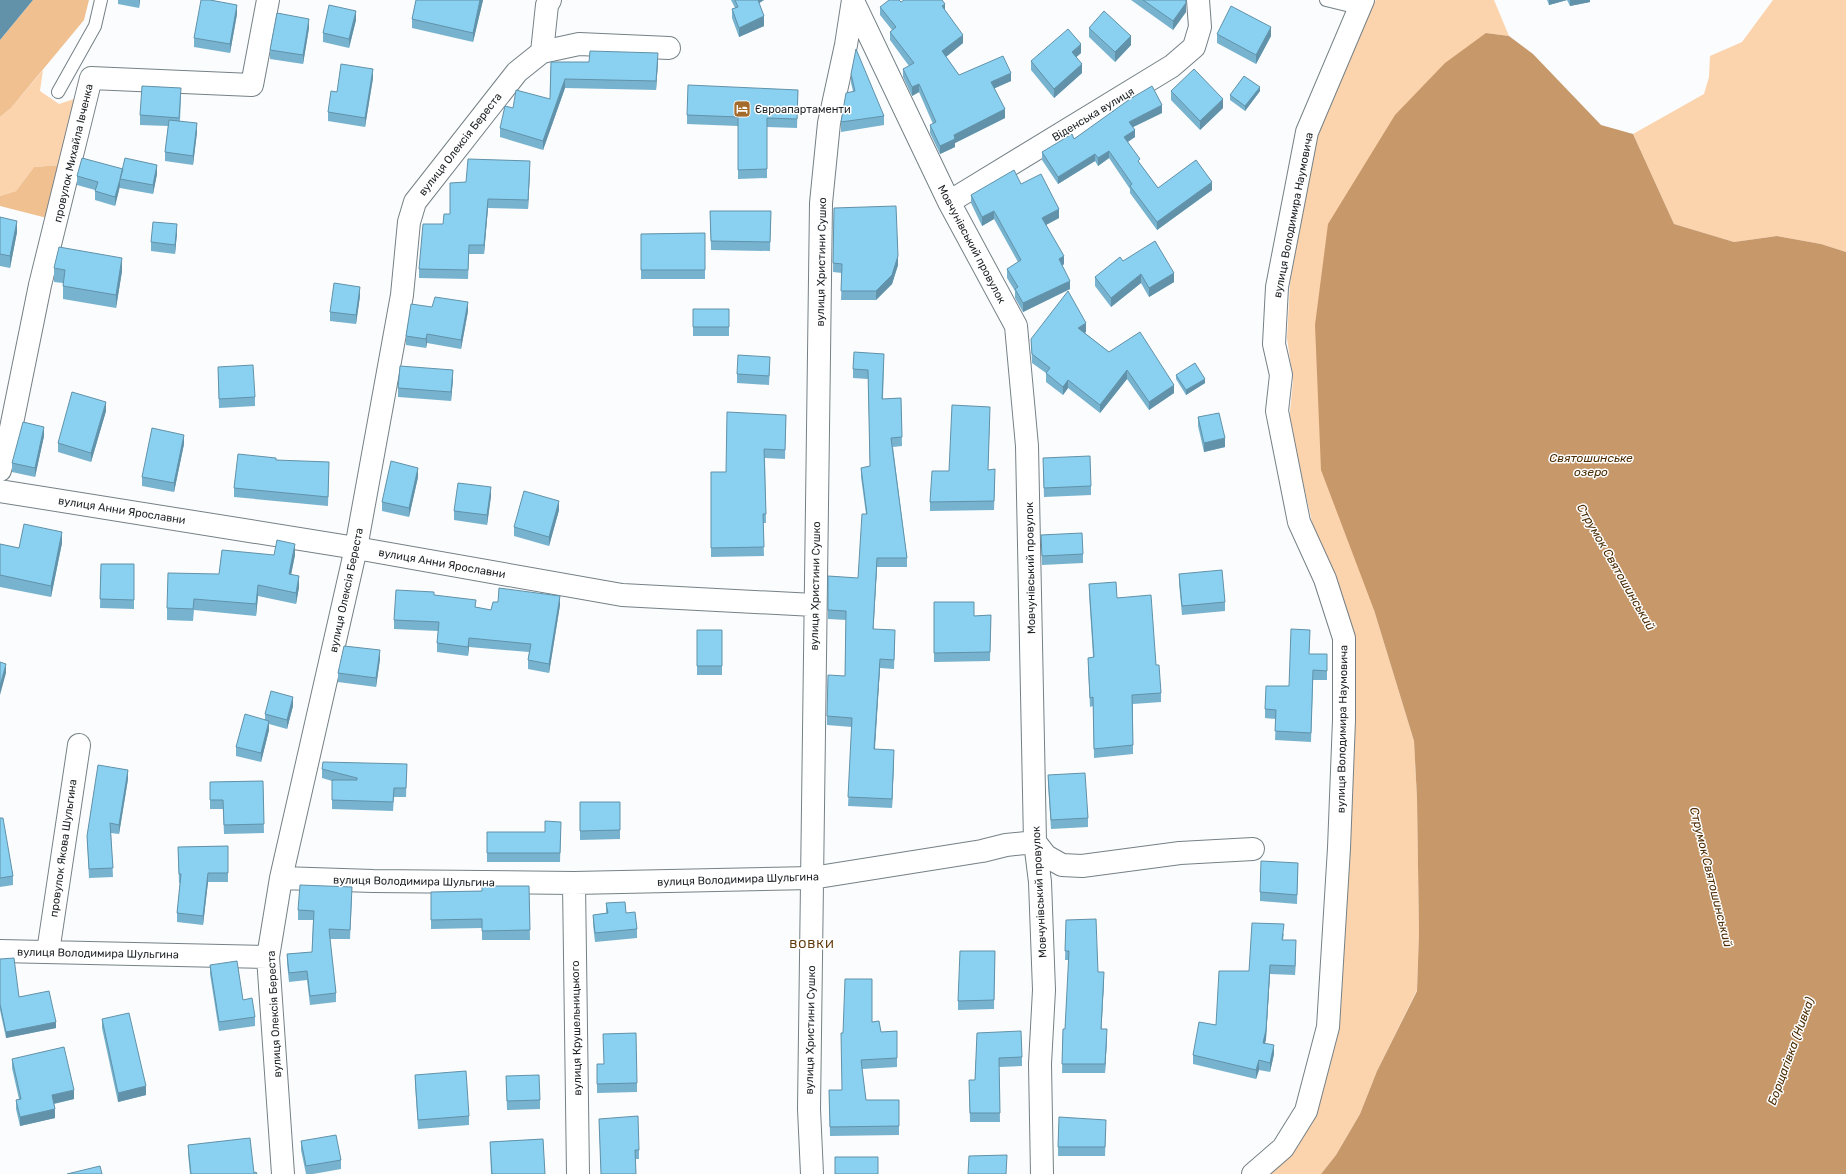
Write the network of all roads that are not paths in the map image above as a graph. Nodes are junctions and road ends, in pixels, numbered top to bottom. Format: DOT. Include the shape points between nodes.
graph roads {
  1 [pos="101,0"];
  2 [pos="268,0"];
  3 [pos="550,0"];
  4 [pos="853,0"];
  5 [pos="1198,0"];
  6 [pos="1326,0"];
  7 [pos="1361,4"];
  8 [pos="668,48"];
  9 [pos="542,52"];
  10 [pos="70,71"];
  11 [pos="91,78"];
  12 [pos="58,92"];
  13 [pos="948,202"];
  14 [pos="0,470"];
  15 [pos="0,491"];
  16 [pos="356,548"];
  17 [pos="814,605"];
  18 [pos="79,745"];
  19 [pos="1035,842"];
  20 [pos="1254,849"];
  21 [pos="281,878"];
  22 [pos="812,878"];
  23 [pos="574,883"];
  24 [pos="0,951"];
  25 [pos="48,952"];
  26 [pos="268,957"];
  27 [pos="283,1174"];
  28 [pos="578,1174"];
  29 [pos="812,1174"];
  30 [pos="1042,1174"];
  31 [pos="1253,1174"];
  1 -- 10 [label="lane" via="95,26"];
  2 -- 11 [label="street, провулок Михайла Івченка" via="252,85"];
  3 -- 9 [label="street"];
  4 -- 13 [label="street, Мовчунівський провулок"];
  4 -- 17 [label="street, вулиця Христини Сушко" via="846,45 828,123 821,203"];
  5 -- 13 [label="street, Віденська вулиця" via="1200,27 1194,47 1172,66"];
  6 -- 7 [label="lane"];
  7 -- 31 [label="street, вулиця Володимира Наумовича" via="1307,132 1277,287 1274,344 1281,375 1277,412 1299,522 1325,579 1344,638 1339,848 1328,1028 1306,1111 1283,1148"];
  8 -- 9 [label="street, вулиця Олексія Береста" via="579,44"];
  9 -- 16 [label="street, вулиця Олексія Береста" via="517,72 416,202 409,222 402,296"];
  10 -- 11 [label="lane"];
  10 -- 12 [label="lane"];
  11 -- 14 [label="street, провулок Михайла Івченка" via="40,285"];
  13 -- 19 [label="street, Мовчунівський провулок" via="1016,326 1027,446"];
  15 -- 16 [label="street, вулиця Анни Ярославни"];
  16 -- 17 [label="street, вулиця Анни Ярославни" via="622,595"];
  16 -- 21 [label="street, вулиця Олексія Береста"];
  17 -- 22 [label="street, вулиця Христини Сушко"];
  18 -- 25 [label="street, провулок Якова Шульгина"];
  19 -- 20 [label="street" via="1046,856 1062,865 1082,866 1180,853"];
  19 -- 22 [label="street, вулиця Володимира Шульгина"];
  19 -- 30 [label="street, Мовчунівський провулок" via="1040,882 1044,990 1040,1064"];
  21 -- 23 [label="street, вулиця Володимира Шульгина"];
  21 -- 26 [label="street, вулиця Олексія Береста"];
  22 -- 23 [label="street, вулиця Володимира Шульгина"];
  22 -- 29 [label="street, вулиця Христини Сушко" via="809,1109"];
  23 -- 28 [label="street, вулиця Крушельницького"];
  24 -- 25 [label="street, вулиця Володимира Шульгина"];
  25 -- 26 [label="street, вулиця Володимира Шульгина"];
  26 -- 27 [label="street, вулиця Олексія Береста"];
}
